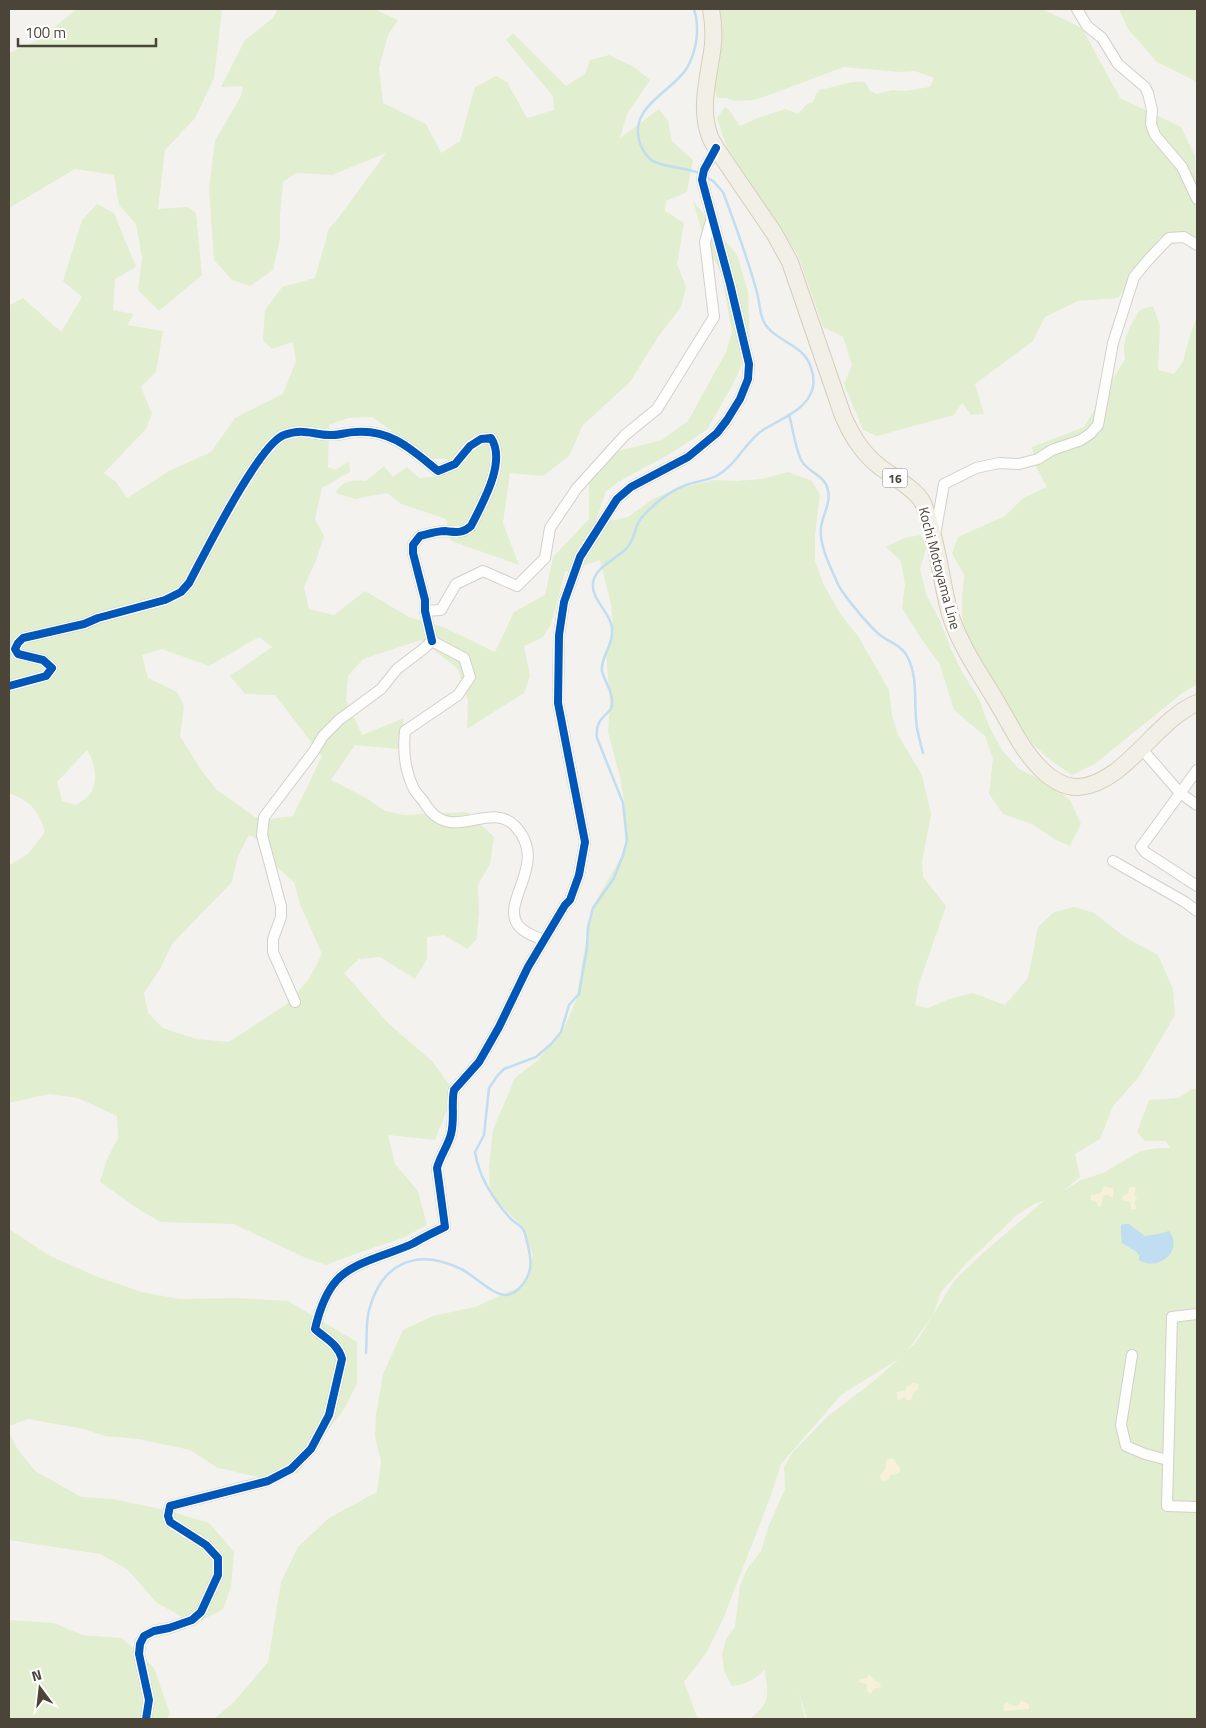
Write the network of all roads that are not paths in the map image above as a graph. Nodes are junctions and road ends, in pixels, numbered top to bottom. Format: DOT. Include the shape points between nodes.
graph roads {
  1 [pos="711,9"];
  2 [pos="1077,9"];
  3 [pos="716,148"];
  4 [pos="1197,199"];
  5 [pos="712,216"];
  6 [pos="1197,245"];
  7 [pos="934,540"];
  8 [pos="425,611"];
  9 [pos="432,641"];
  10 [pos="9,686"];
  11 [pos="1197,703"];
  12 [pos="1141,748"];
  13 [pos="1197,770"];
  14 [pos="1180,793"];
  15 [pos="1197,806"];
  16 [pos="1113,861"];
  17 [pos="1197,886"];
  18 [pos="1197,910"];
  19 [pos="544,940"];
  20 [pos="295,1002"];
  21 [pos="1197,1314"];
  22 [pos="1132,1355"];
  23 [pos="1168,1460"];
  24 [pos="1197,1508"];
  25 [pos="146,1719"];
  1 -- 3 [label="main road, Kochi Motoyama Line / 16" via="713,45 707,76 706,119"];
  2 -- 4 [label="street" via="1086,26 1102,38 1118,64 1145,87 1155,136 1182,167"];
  3 -- 5 [label="street" via="703,175"];
  3 -- 7 [label="main road, Kochi Motoyama Line / 16" via="790,262 852,436 878,466 906,485 923,502"];
  5 -- 8 [label="street" via="705,242 714,317 657,409 625,435 577,488 550,528 546,558 517,586 483,571 456,584 441,610"];
  5 -- 19 [label="street" via="749,364 748,379 740,399 717,433 688,457 637,484 617,499 580,557 564,602 559,635 558,703 585,842 570,900"];
  6 -- 7 [label="street" via="1184,236 1169,238 1134,277 1113,342 1098,425 1091,434 1038,459 1019,464 999,462 976,468 944,484"];
  7 -- 12 [label="main road, Kochi Motoyama Line / 16" via="957,632 1022,745 1042,770 1065,785 1091,785 1116,771"];
  8 -- 9 [label="street"];
  8 -- 10 [label="street" via="413,546 420,536 443,531 464,532 471,526 495,472 495,443 491,438 481,439 470,446 455,464 438,471 407,445 387,436 356,432 332,436 303,431 285,434 266,450 181,592 165,600 84,624 23,638 15,649 18,654 44,660 52,668 46,676"];
  9 -- 19 [label="street" via="464,658 470,678 458,695 405,731 404,756 413,786 432,814 447,822 499,817 515,826 525,840 529,860 512,910 516,924 524,932"];
  9 -- 20 [label="street" via="397,668 381,689 323,736 264,817 262,835 281,906 281,917 273,939 274,952"];
  11 -- 12 [label="main road, Kochi Motoyama Line / 16" via="1175,716"];
  12 -- 14 [label="street"];
  13 -- 14 [label="street"];
  14 -- 15 [label="street"];
  14 -- 17 [label="street" via="1141,847"];
  16 -- 18 [label="street"];
  19 -- 25 [label="street" via="479,1062 454,1090 451,1136 437,1168 445,1227 361,1264 338,1279 320,1311 315,1329 340,1350 342,1359 329,1415 311,1449 291,1469 268,1481 170,1506 170,1522 206,1545 218,1558 218,1575 201,1612 192,1620 154,1631 144,1636 140,1644 139,1654 149,1700"];
  21 -- 23 [label="street" via="1172,1317"];
  22 -- 23 [label="street" via="1121,1426 1126,1446"];
  23 -- 24 [label="street" via="1167,1506"];
}
